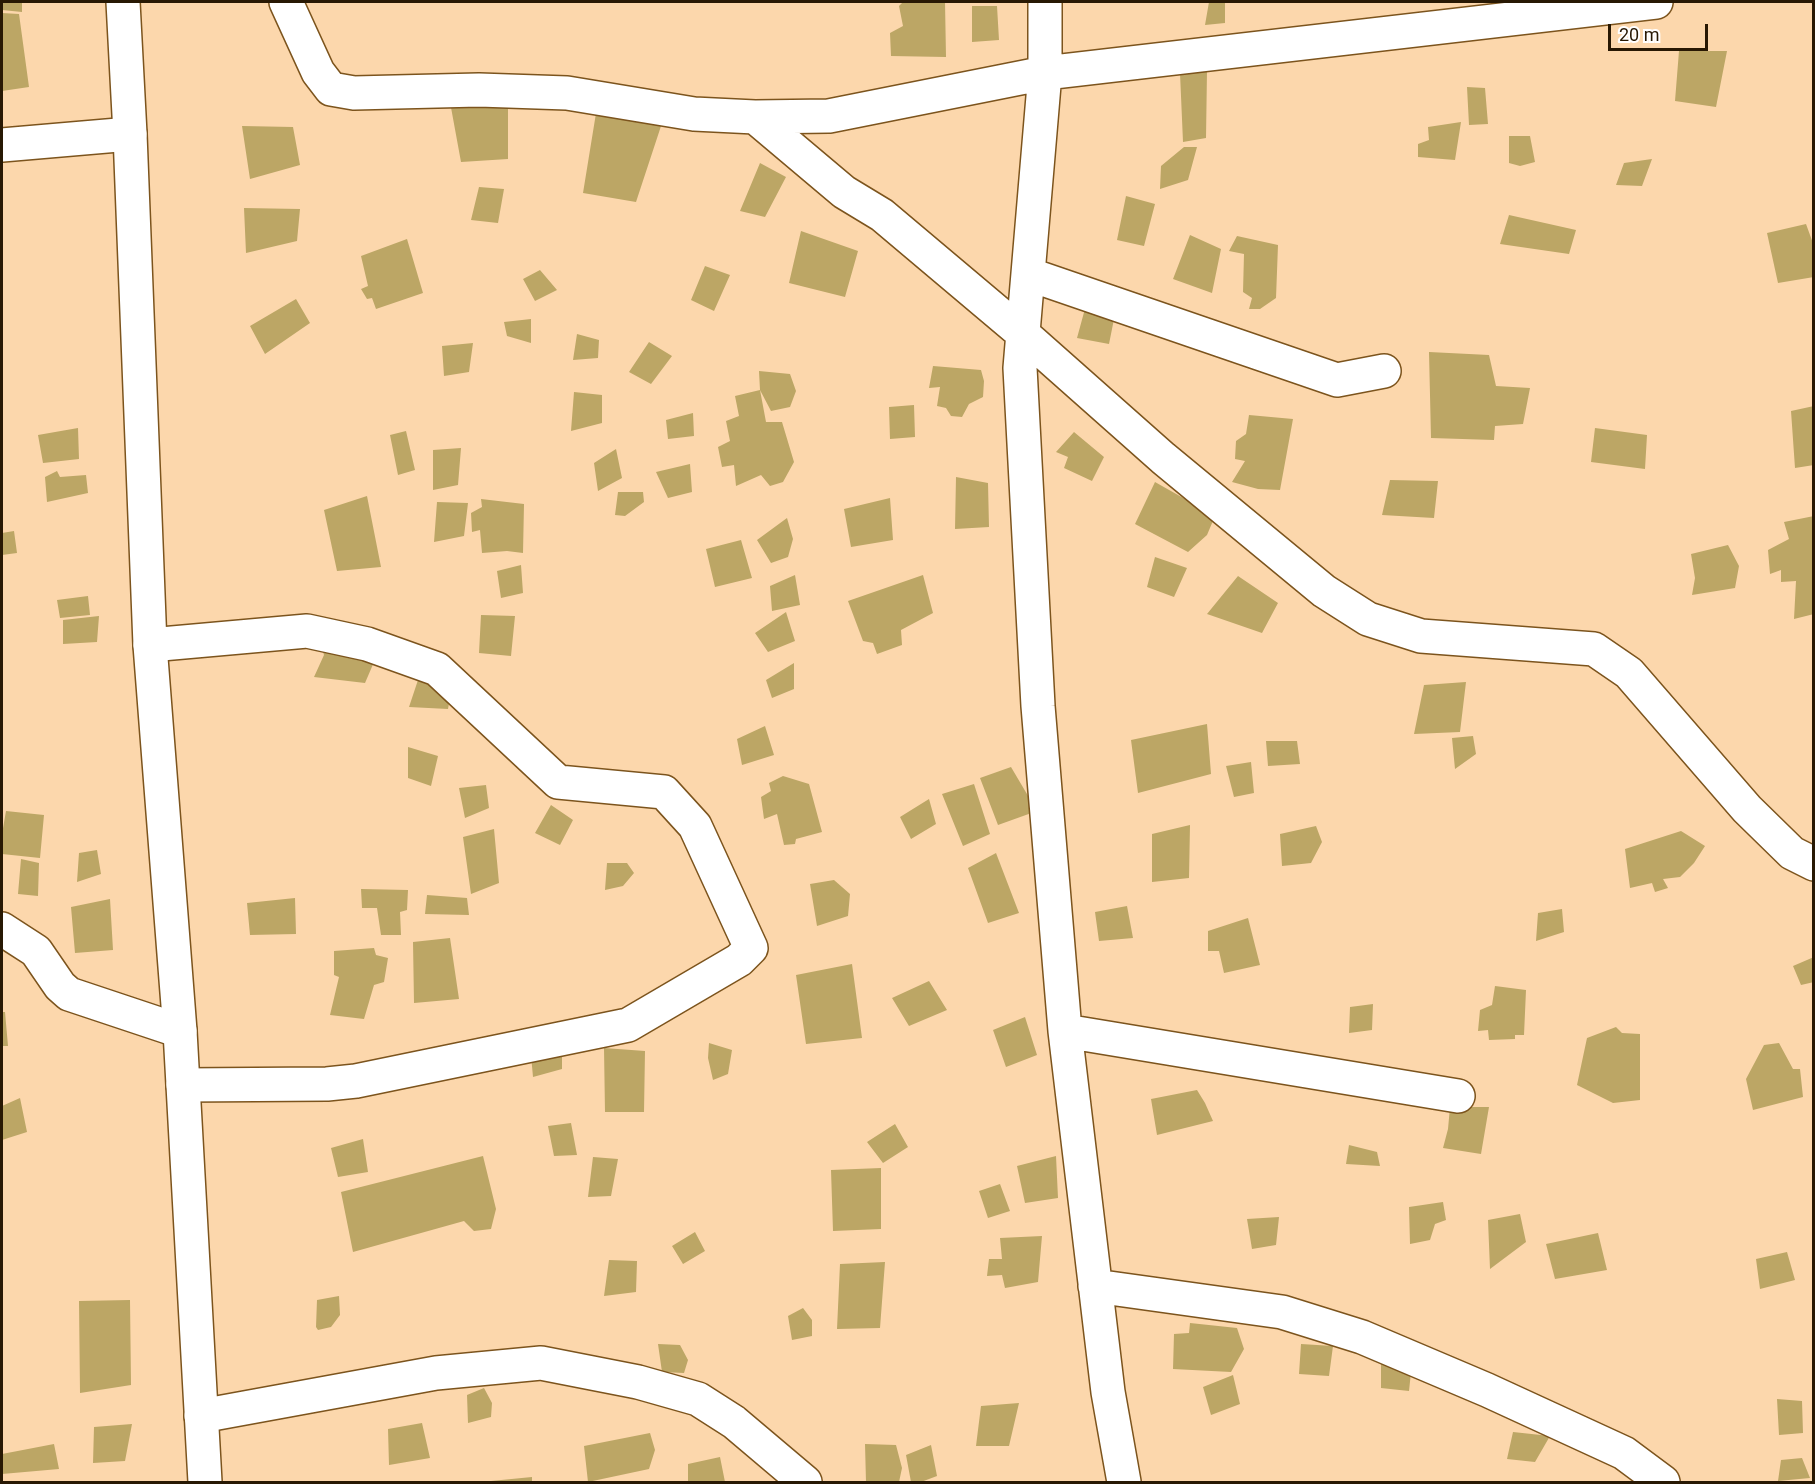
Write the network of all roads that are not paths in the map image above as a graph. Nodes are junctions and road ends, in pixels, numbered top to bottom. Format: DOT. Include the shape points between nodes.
graph roads {
  1 [pos="123,2"];
  2 [pos="286,2"];
  3 [pos="1045,2"];
  4 [pos="1656,2"];
  5 [pos="1045,74"];
  6 [pos="755,117"];
  7 [pos="130,134"];
  8 [pos="2,145"];
  9 [pos="1028,274"];
  10 [pos="1022,333"];
  11 [pos="1384,371"];
  12 [pos="150,645"];
  13 [pos="1814,864"];
  14 [pos="2,929"];
  15 [pos="180,1031"];
  16 [pos="1065,1031"];
  17 [pos="183,1085"];
  18 [pos="1458,1096"];
  19 [pos="1095,1286"];
  20 [pos="201,1416"];
  21 [pos="205,1482"];
  22 [pos="805,1482"];
  23 [pos="1124,1482"];
  24 [pos="1663,1482"];
  1 -- 7 [label="street"];
  2 -- 6 [label="street" via="318,72 331,89 354,93 567,93 694,114"];
  3 -- 5 [label="street"];
  4 -- 5 [label="street"];
  5 -- 6 [label="street" via="829,116"];
  5 -- 9 [label="street"];
  6 -- 10 [label="street" via="844,192 882,215"];
  7 -- 8 [label="street"];
  7 -- 12 [label="street"];
  9 -- 10 [label="street"];
  9 -- 11 [label="street" via="1336,380"];
  10 -- 13 [label="street" via="1280,556 1368,619 1421,636 1594,649 1629,673 1747,809 1792,853"];
  10 -- 16 [label="street" via="1020,368 1038,706"];
  12 -- 15 [label="street"];
  12 -- 17 [label="street" via="307,631 367,644 436,669 558,782 664,792 696,826 751,948 739,960 628,1025 356,1081"];
  14 -- 15 [label="street" via="36,951 69,994"];
  15 -- 17 [label="street"];
  16 -- 18 [label="street"];
  16 -- 19 [label="street"];
  17 -- 20 [label="street"];
  19 -- 23 [label="street"];
  19 -- 24 [label="street" via="1282,1312 1362,1337 1624,1453"];
  20 -- 21 [label="street"];
  20 -- 22 [label="street" via="436,1373 541,1363 638,1382 698,1399 734,1422"];
}
